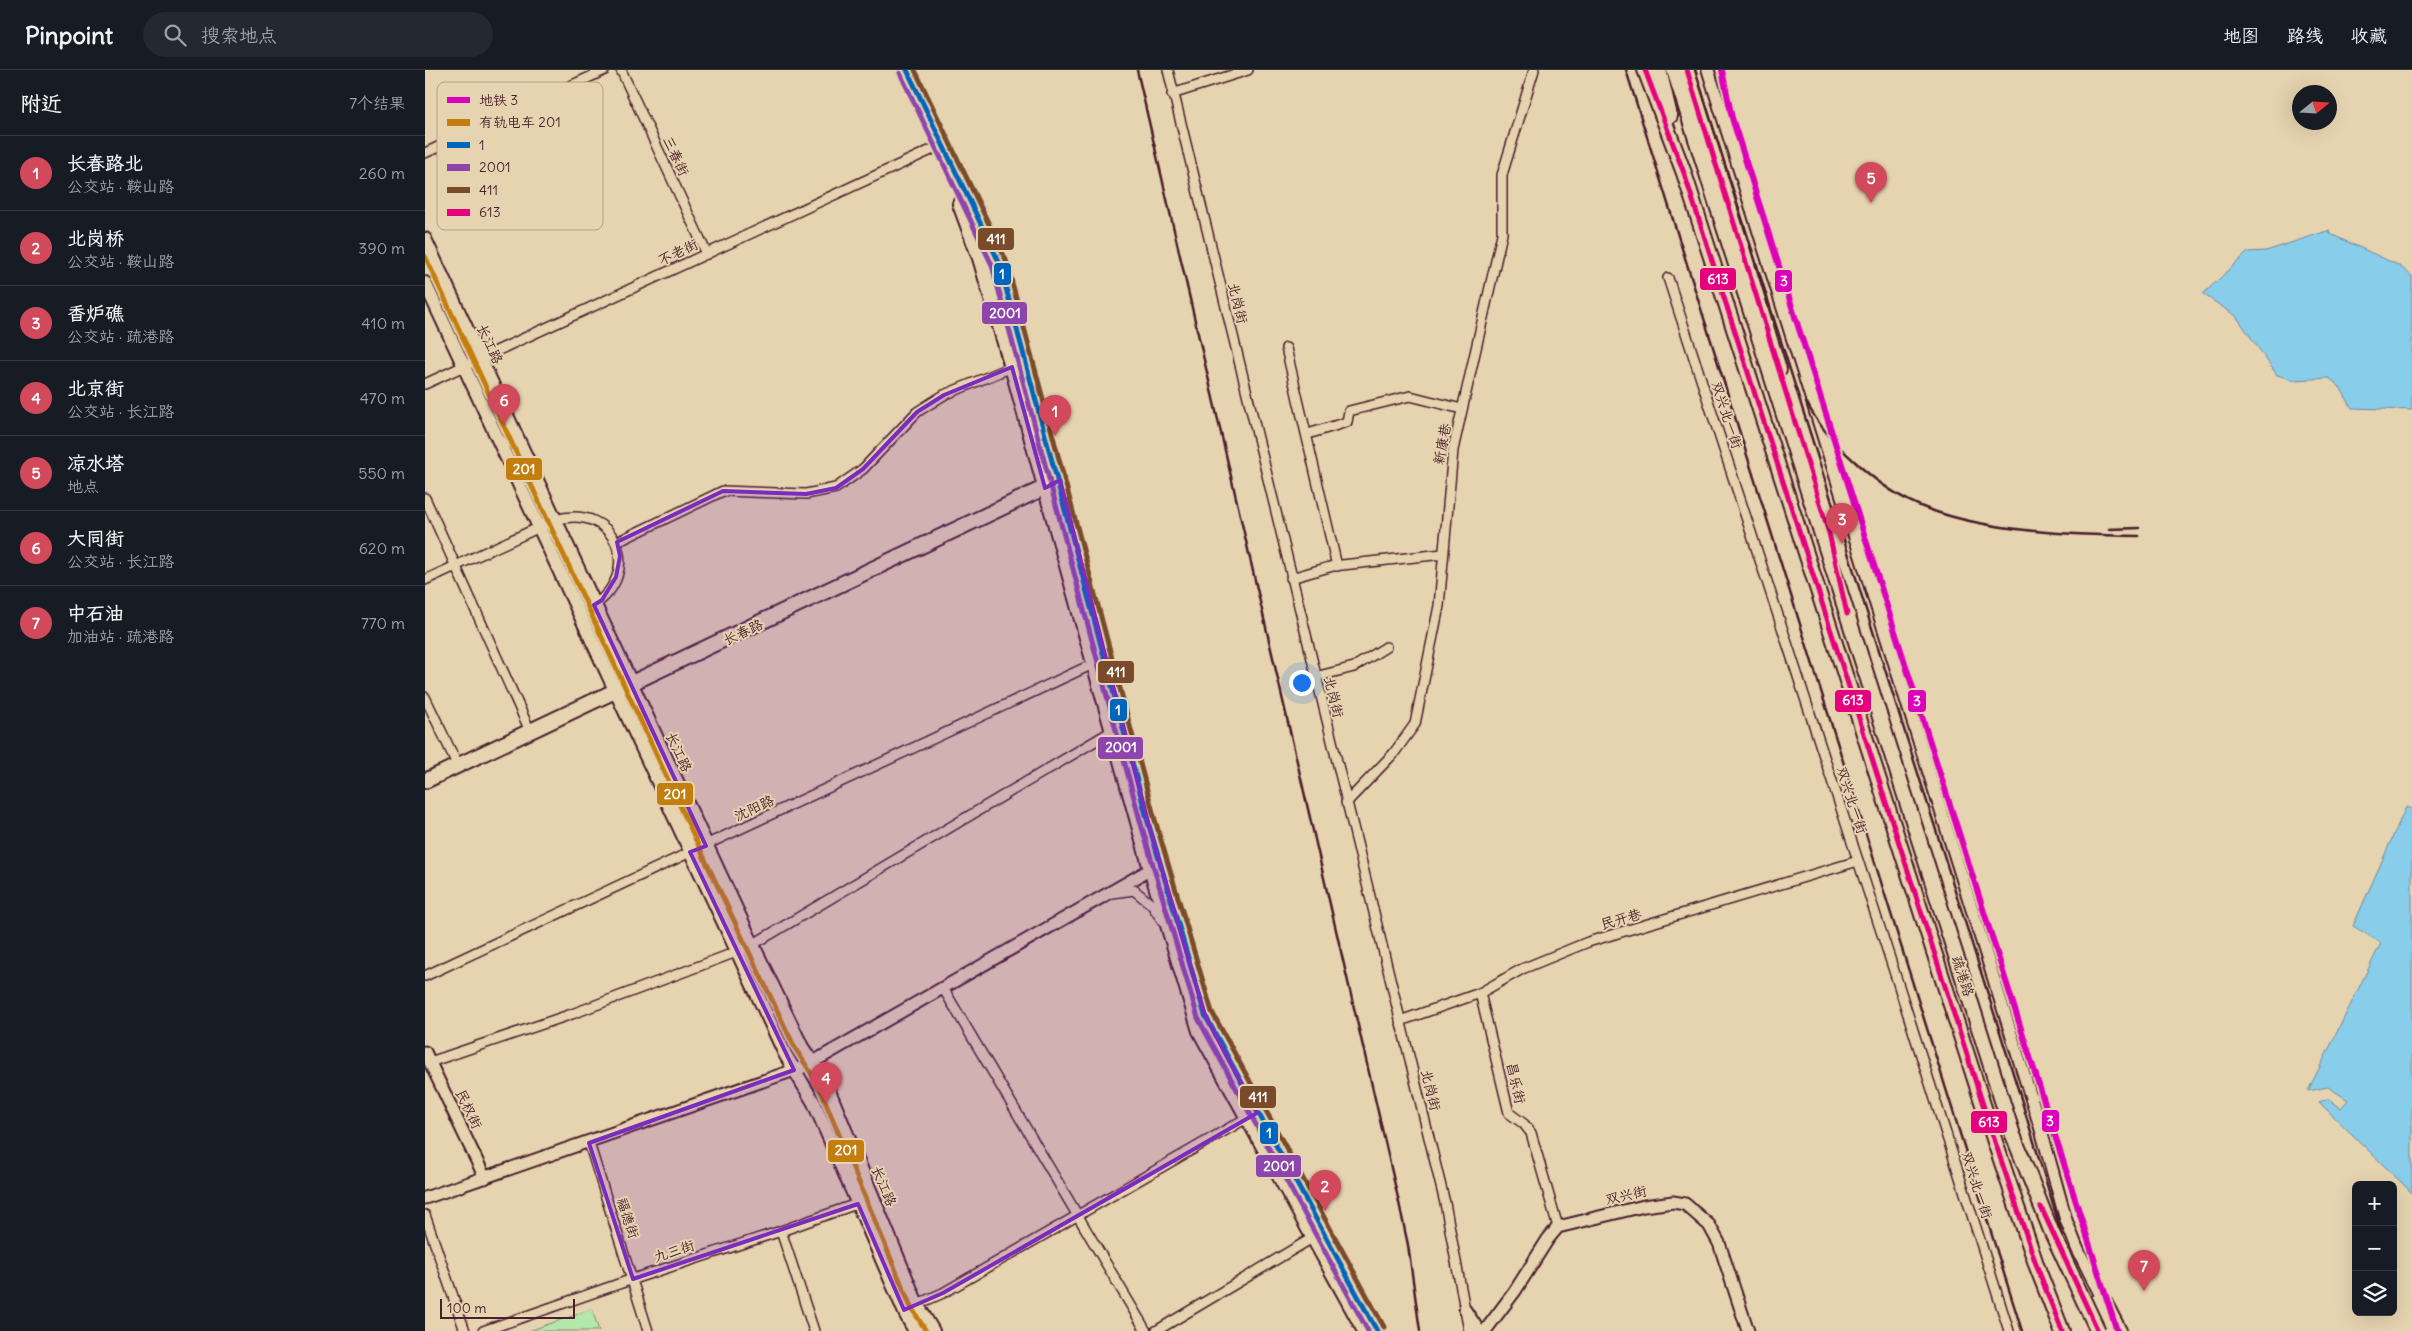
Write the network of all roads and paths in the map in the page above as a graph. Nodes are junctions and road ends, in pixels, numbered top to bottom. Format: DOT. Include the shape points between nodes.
graph roads {
  1 [pos="605,70"];
  2 [pos="621,70"];
  3 [pos="897,70"];
  4 [pos="907,70"];
  5 [pos="1168,70"];
  6 [pos="1248,70"];
  7 [pos="1527,70"];
  8 [pos="1534,70"];
  9 [pos="1645,70"];
  10 [pos="1659,70"];
  11 [pos="1674,70"];
  12 [pos="1687,70"];
  13 [pos="1708,70"];
  14 [pos="579,82"];
  15 [pos="1528,89"];
  16 [pos="1172,94"];
  17 [pos="437,147"];
  18 [pos="938,147"];
  19 [pos="425,153"];
  20 [pos="1684,173"];
  21 [pos="425,239"];
  22 [pos="707,254"];
  23 [pos="1668,278"];
  24 [pos="425,283"];
  25 [pos="1286,348"];
  26 [pos="481,358"];
  27 [pos="464,366"];
  28 [pos="1012,367"];
  29 [pos="425,384"];
  30 [pos="1462,409"];
  31 [pos="1308,434"];
  32 [pos="1060,480"];
  33 [pos="1045,488"];
  34 [pos="425,498"];
  35 [pos="555,520"];
  36 [pos="539,528"];
  37 [pos="617,542"];
  38 [pos="1443,554"];
  39 [pos="1337,566"];
  40 [pos="457,567"];
  41 [pos="1291,578"];
  42 [pos="425,580"];
  43 [pos="594,605"];
  44 [pos="1847,613"];
  45 [pos="1386,647"];
  46 [pos="1093,664"];
  47 [pos="1315,677"];
  48 [pos="631,684"];
  49 [pos="616,691"];
  50 [pos="425,697"];
  51 [pos="1112,730"];
  52 [pos="530,731"];
  53 [pos="458,766"];
  54 [pos="425,781"];
  55 [pos="1346,803"];
  56 [pos="706,845"];
  57 [pos="690,852"];
  58 [pos="1857,861"];
  59 [pos="1151,869"];
  60 [pos="1110,893"];
  61 [pos="1170,932"];
  62 [pos="753,945"];
  63 [pos="738,951"];
  64 [pos="425,976"];
  65 [pos="943,988"];
  66 [pos="1480,993"];
  67 [pos="1400,1021"];
  68 [pos="427,1057"];
  69 [pos="813,1062"];
  70 [pos="795,1070"];
  71 [pos="1252,1115"];
  72 [pos="589,1143"];
  73 [pos="485,1178"];
  74 [pos="425,1198"];
  75 [pos="873,1198"];
  76 [pos="858,1204"];
  77 [pos="425,1214"];
  78 [pos="1078,1216"];
  79 [pos="1558,1227"];
  80 [pos="781,1231"];
  81 [pos="1314,1237"];
  82 [pos="633,1279"];
  83 [pos="2100,1301"];
  84 [pos="917,1304"];
  85 [pos="904,1310"];
  86 [pos="1465,1310"];
  87 [pos="465,1331"];
  88 [pos="483,1331"];
  89 [pos="648,1331"];
  90 [pos="813,1331"];
  91 [pos="915,1331"];
  92 [pos="933,1331"];
  93 [pos="1146,1331"];
  94 [pos="1156,1331"];
  95 [pos="1365,1331"];
  96 [pos="1377,1331"];
  97 [pos="1469,1331"];
  98 [pos="1479,1331"];
  99 [pos="1485,1331"];
  100 [pos="1748,1331"];
  101 [pos="2009,1331"];
  102 [pos="2062,1331"];
  103 [pos="2098,1331"];
  104 [pos="2105,1331"];
  105 [pos="2119,1331"];
  1 -- 14 [label="street"];
  2 -- 22 [label="street, 三春街"];
  3 -- 18 [label="main road"];
  4 -- 18 [label="main road"];
  5 -- 16 [label="street, 北岗街"];
  6 -- 16 [label="street"];
  7 -- 15 [label="street"];
  8 -- 15 [label="street, 新康巷"];
  9 -- 20 [label="main road"];
  10 -- 20 [label="main road"];
  11 -- 44 [label="main road, 疏港路"];
  12 -- 44 [label="main road, 疏港路" via="1829,532"];
  13 -- 83 [label="street" via="2037,1117 2066,1220"];
  15 -- 30 [label="street, 新康巷" via="1502,175 1502,234"];
  16 -- 41 [label="street, 北岗街"];
  17 -- 19 [label="street"];
  18 -- 22 [label="street, 不老街"];
  18 -- 28 [label="main road" via="967,220"];
  18 -- 32 [label="main road" via="981,221 999,262"];
  20 -- 102 [label="main road, 疏港路" via="1995,1142"];
  21 -- 26 [label="main road, 长江路"];
  22 -- 26 [label="street, 不老街"];
  23 -- 58 [label="street, 双兴北一街"];
  24 -- 27 [label="main road"];
  25 -- 31 [label="street"];
  26 -- 27 [label="street, 不老街"];
  26 -- 35 [label="main road, 长江路"];
  27 -- 29 [label="street, 不老街"];
  27 -- 36 [label="main road"];
  28 -- 33 [label="main road"];
  28 -- 37 [label="street" via="944,395 917,412 863,469 836,488 806,494 723,491"];
  30 -- 31 [label="street" via="1410,396 1349,411 1347,422"];
  30 -- 38 [label="street, 新康巷" via="1453,450"];
  31 -- 39 [label="street"];
  32 -- 33 [label="main road, 长春路"];
  32 -- 71 [label="main road" via="1148,822 1205,1015"];
  33 -- 46 [label="main road"];
  33 -- 48 [label="main road, 长春路"];
  34 -- 40 [label="street"];
  35 -- 36 [label="street"];
  35 -- 37 [label="street" via="574,517 594,520 606,526"];
  35 -- 43 [label="main road, 长江路"];
  36 -- 40 [label="street"];
  36 -- 49 [label="main road"];
  37 -- 43 [label="street" via="620,556 616,577 602,600"];
  38 -- 39 [label="street"];
  38 -- 55 [label="street, 新康巷" via="1439,606 1415,724 1394,753"];
  39 -- 41 [label="street"];
  40 -- 42 [label="street"];
  40 -- 52 [label="street"];
  41 -- 47 [label="street, 北岗街"];
  43 -- 48 [label="main road, 长江路"];
  44 -- 103 [label="main road, 疏港路, bridge" via="2013,1135 2052,1234"];
  45 -- 47 [label="street" via="1354,667"];
  46 -- 51 [label="main road"];
  46 -- 56 [label="street, 沈阳路"];
  47 -- 55 [label="street, 北岗街"];
  48 -- 49 [label="main road, 长春路"];
  48 -- 56 [label="main road, 长江路"];
  49 -- 52 [label="main road, 长春路"];
  49 -- 57 [label="main road"];
  50 -- 53 [label="street"];
  51 -- 59 [label="main road"];
  51 -- 62 [label="street"];
  52 -- 53 [label="main road, 长春路"];
  53 -- 54 [label="main road, 长春路"];
  55 -- 67 [label="street, 北岗街"];
  56 -- 57 [label="street, 沈阳路"];
  56 -- 62 [label="main road, 长江路"];
  57 -- 63 [label="main road"];
  57 -- 64 [label="street, 沈阳路"];
  58 -- 66 [label="street, 民开巷" via="1588,942 1522,969"];
  58 -- 101 [label="street, 双兴北一街"];
  59 -- 60 [label="street"];
  59 -- 61 [label="main road"];
  60 -- 61 [label="street" via="1134,890 1152,905"];
  60 -- 65 [label="street"];
  61 -- 71 [label="main road" via="1200,1030"];
  62 -- 63 [label="street"];
  62 -- 69 [label="main road, 长江路" via="802,1047"];
  63 -- 68 [label="street" via="572,1014"];
  63 -- 70 [label="main road"];
  65 -- 69 [label="street"];
  65 -- 78 [label="street"];
  66 -- 67 [label="street, 民开巷"];
  66 -- 79 [label="street, 昌乐街" via="1509,1113 1531,1133"];
  67 -- 86 [label="street, 北岗街" via="1445,1203"];
  68 -- 73 [label="street, 民权街"];
  69 -- 70 [label="street"];
  69 -- 75 [label="main road, 长江路" via="825,1081"];
  70 -- 72 [label="street"];
  70 -- 76 [label="main road" via="814,1103"];
  71 -- 78 [label="street"];
  71 -- 81 [label="main road"];
  71 -- 96 [label="main road"];
  72 -- 73 [label="street"];
  72 -- 82 [label="street, 福德街"];
  73 -- 74 [label="street"];
  75 -- 76 [label="street, 九三街"];
  75 -- 84 [label="main road, 长江路"];
  76 -- 80 [label="street, 九三街"];
  76 -- 85 [label="main road"];
  77 -- 87 [label="street"];
  78 -- 84 [label="street" via="943,1293"];
  78 -- 93 [label="street"];
  79 -- 99 [label="street"];
  79 -- 100 [label="street, 双兴街" via="1659,1203 1685,1204 1709,1225 1719,1243"];
  80 -- 82 [label="street, 九三街"];
  80 -- 90 [label="street"];
  81 -- 94 [label="street"];
  81 -- 95 [label="main road"];
  82 -- 88 [label="street, 九三街"];
  82 -- 89 [label="street, 福德街"];
  83 -- 104 [label="main road"];
  83 -- 105 [label="main road"];
  84 -- 85 [label="street"];
  84 -- 92 [label="main road, 长江路"];
  85 -- 91 [label="main road"];
  86 -- 97 [label="street, 北岗街"];
  86 -- 98 [label="street"];
}
